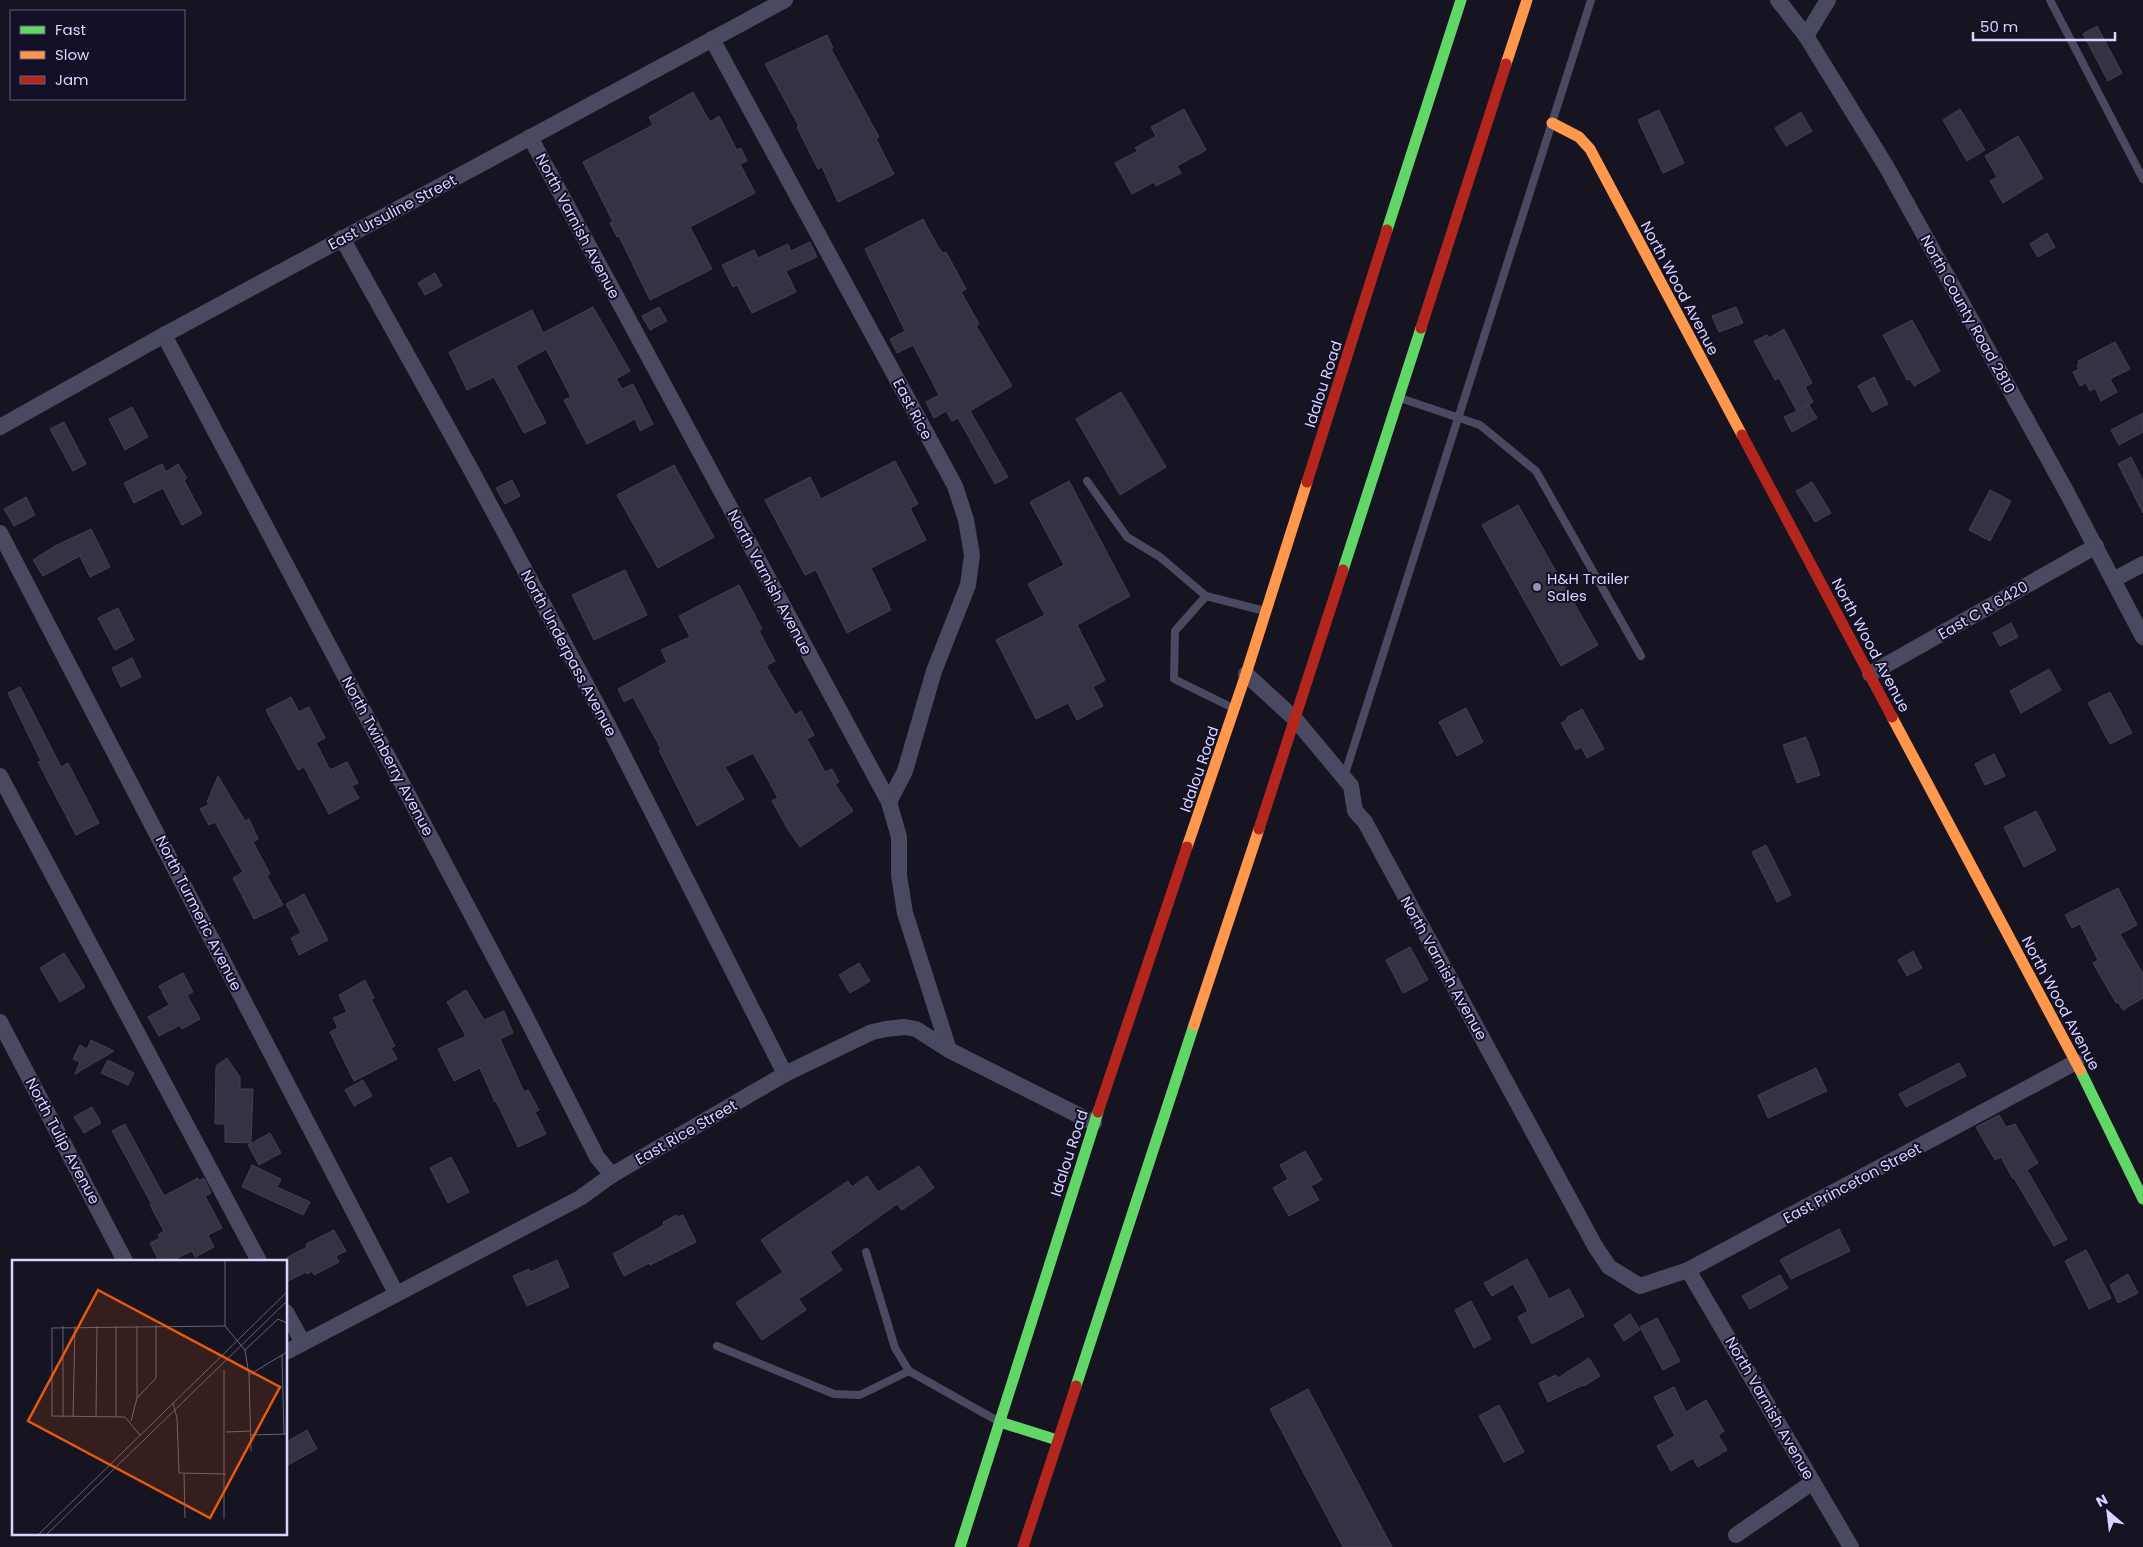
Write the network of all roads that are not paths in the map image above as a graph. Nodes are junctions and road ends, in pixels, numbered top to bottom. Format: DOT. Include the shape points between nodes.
graph roads {
  1 [pos="785,0"];
  2 [pos="1461,0"];
  3 [pos="1527,0"];
  4 [pos="1591,0"];
  5 [pos="1778,0"];
  6 [pos="1828,0"];
  7 [pos="2050,0"];
  8 [pos="1806,36"];
  9 [pos="712,39"];
  10 [pos="1552,124"];
  11 [pos="530,137"];
  12 [pos="2143,179"];
  13 [pos="342,238"];
  14 [pos="164,335"];
  15 [pos="1399,397"];
  16 [pos="1458,418"];
  17 [pos="0,427"];
  18 [pos="1087,481"];
  19 [pos="0,534"];
  20 [pos="2096,546"];
  21 [pos="2143,564"];
  22 [pos="2113,580"];
  23 [pos="1206,596"];
  24 [pos="1267,611"];
  25 [pos="2143,637"];
  26 [pos="1641,656"];
  27 [pos="1246,674"];
  28 [pos="1870,674"];
  29 [pos="1235,709"];
  30 [pos="1295,718"];
  31 [pos="0,776"];
  32 [pos="1344,777"];
  33 [pos="889,802"];
  34 [pos="0,1022"];
  35 [pos="949,1050"];
  36 [pos="2076,1062"];
  37 [pos="785,1074"];
  38 [pos="1094,1123"];
  39 [pos="612,1176"];
  40 [pos="2143,1199"];
  41 [pos="866,1252"];
  42 [pos="124,1260"];
  43 [pos="258,1260"];
  44 [pos="1688,1270"];
  45 [pos="1624,1276"];
  46 [pos="396,1293"];
  47 [pos="288,1316"];
  48 [pos="303,1343"];
  49 [pos="717,1346"];
  50 [pos="288,1351"];
  51 [pos="909,1371"];
  52 [pos="1000,1422"];
  53 [pos="1057,1440"];
  54 [pos="1813,1482"];
  55 [pos="1736,1535"];
  56 [pos="960,1547"];
  57 [pos="1023,1547"];
  58 [pos="1851,1547"];
  1 -- 9 [label="street, East Ursuline Street"];
  2 -- 24 [label="main road, Idalou Road"];
  3 -- 15 [label="main road"];
  4 -- 10 [label="lane"];
  5 -- 8 [label="street, North County Road 2810"];
  6 -- 8 [label="street"];
  7 -- 12 [label="lane"];
  8 -- 20 [label="street, North County Road 2810" via="1886,166"];
  9 -- 11 [label="street, East Ursuline Street"];
  9 -- 33 [label="street, East Rice" via="955,486 966,520 972,555 968,585 934,671 905,771"];
  10 -- 16 [label="lane"];
  10 -- 28 [label="main road, North Wood Avenue" via="1579,136 1590,149"];
  11 -- 13 [label="street, East Ursuline Street"];
  11 -- 33 [label="street, North Varnish Avenue"];
  13 -- 14 [label="street, East Ursuline Street"];
  13 -- 37 [label="street, North Underpass Avenue" via="609,727"];
  14 -- 17 [label="street, East Ursuline Street"];
  14 -- 39 [label="street, North Twinberry Avenue" via="522,1008 597,1157"];
  15 -- 16 [label="lane"];
  15 -- 30 [label="main road"];
  16 -- 26 [label="lane" via="1480,425 1536,471"];
  16 -- 32 [label="lane"];
  18 -- 23 [label="lane" via="1127,537 1160,557"];
  19 -- 46 [label="street, North Turmeric Avenue"];
  20 -- 22 [label="street, North County Road 2810"];
  20 -- 28 [label="street, East C R 6420"];
  21 -- 22 [label="street"];
  22 -- 25 [label="street, North County Road 2810"];
  23 -- 24 [label="lane"];
  23 -- 29 [label="lane" via="1174,632 1174,679"];
  24 -- 27 [label="main road, Idalou Road"];
  27 -- 29 [label="main road, Idalou Road"];
  27 -- 30 [label="street, North Varnish Avenue"];
  28 -- 36 [label="main road, North Wood Avenue"];
  29 -- 38 [label="main road, Idalou Road"];
  30 -- 32 [label="street, North Varnish Avenue"];
  30 -- 53 [label="main road"];
  31 -- 43 [label="street"];
  32 -- 45 [label="street, North Varnish Avenue" via="1351,786 1355,811 1379,848 1595,1246 1609,1266"];
  33 -- 35 [label="street, North Varnish Avenue" via="899,837 900,876 906,913"];
  34 -- 42 [label="street, North Tulip Avenue"];
  35 -- 37 [label="street, East Rice Street" via="916,1029 886,1029 872,1032"];
  35 -- 38 [label="street, East Rice Street"];
  36 -- 40 [label="main road, North Wood Avenue"];
  36 -- 44 [label="street, East Princeton Street"];
  37 -- 39 [label="street, East Rice Street"];
  38 -- 52 [label="main road, Idalou Road"];
  39 -- 46 [label="street, East Rice Street" via="580,1198"];
  41 -- 51 [label="lane" via="895,1348"];
  44 -- 45 [label="street, East Princeton Street" via="1640,1286"];
  44 -- 54 [label="street, North Varnish Avenue"];
  46 -- 48 [label="street, East Rice Street"];
  47 -- 48 [label="street"];
  48 -- 50 [label="street, East Rice Street"];
  49 -- 51 [label="lane" via="834,1394 860,1394"];
  51 -- 52 [label="lane"];
  52 -- 53 [label="main road"];
  52 -- 56 [label="main road, Idalou Road"];
  53 -- 57 [label="main road"];
  54 -- 55 [label="street"];
  54 -- 58 [label="street, North Varnish Avenue"];
}
